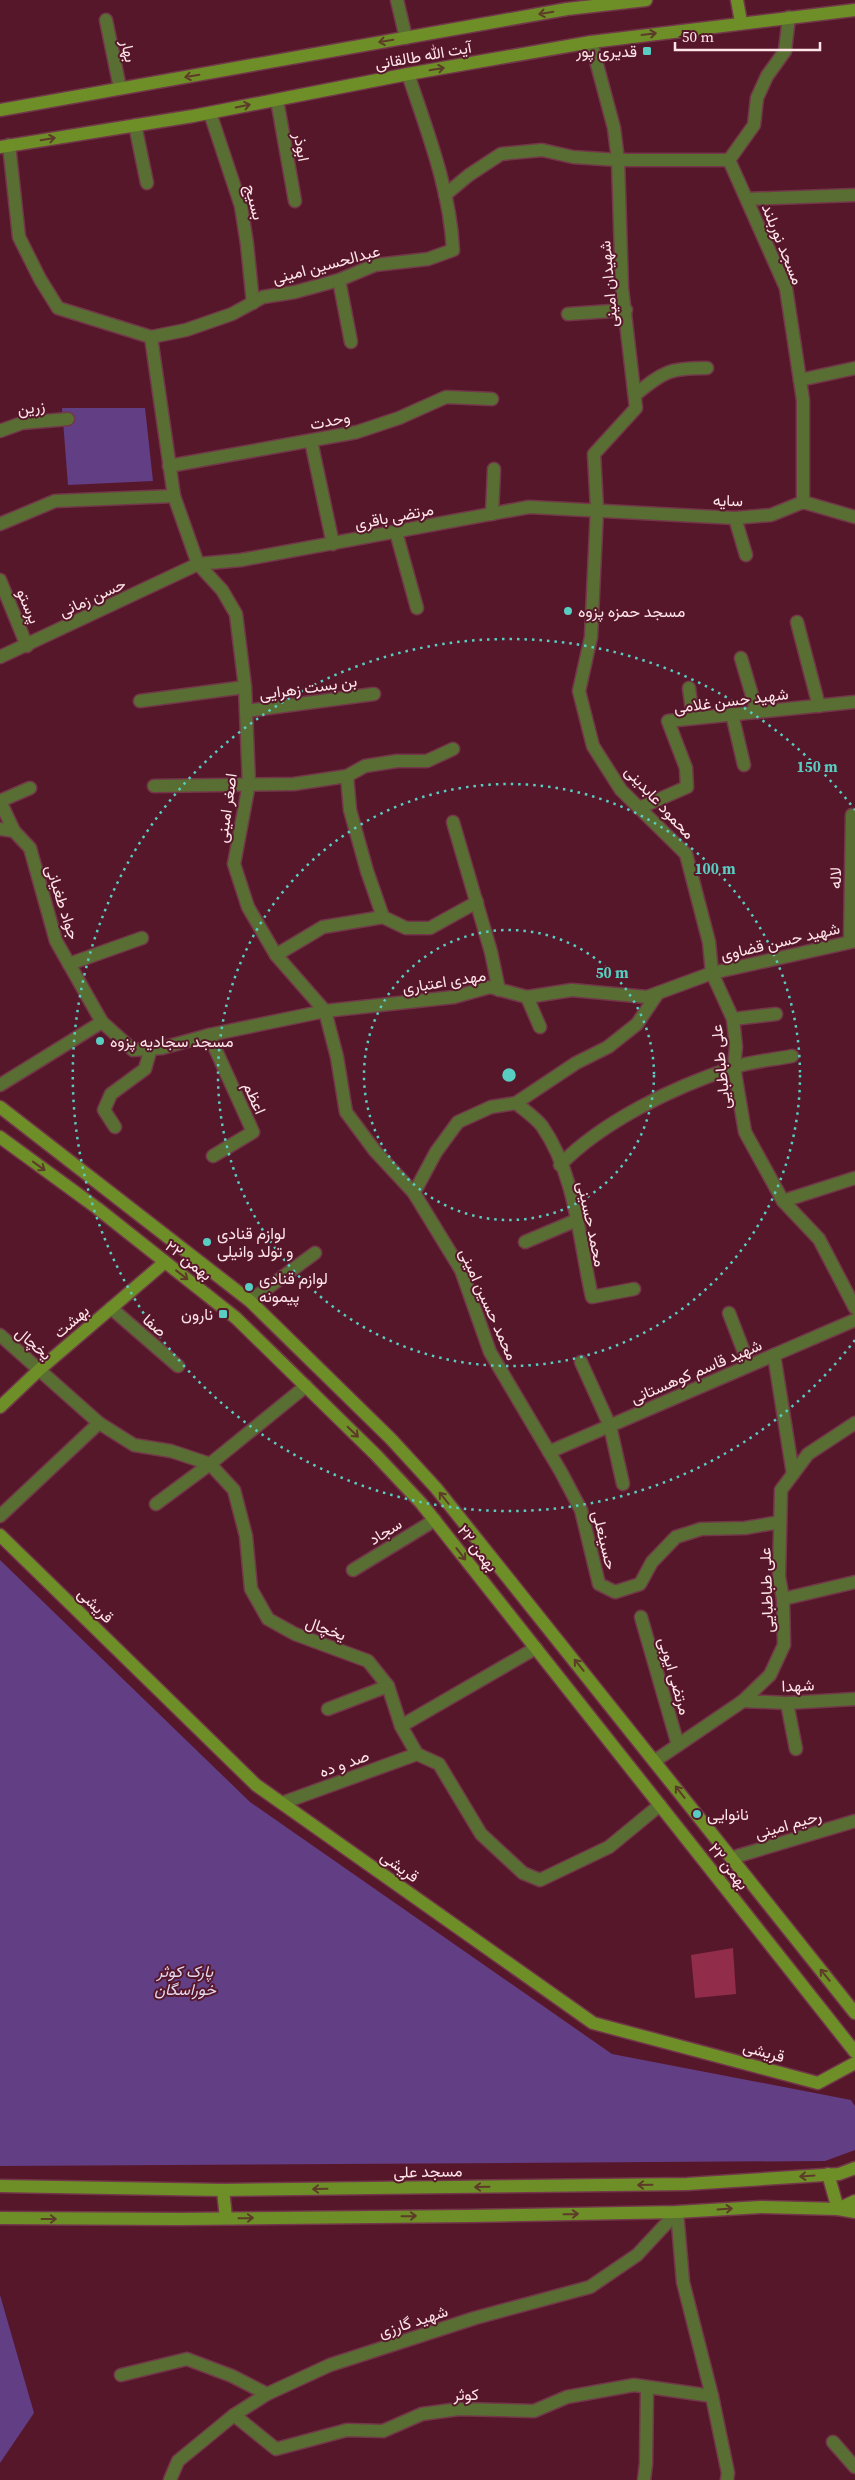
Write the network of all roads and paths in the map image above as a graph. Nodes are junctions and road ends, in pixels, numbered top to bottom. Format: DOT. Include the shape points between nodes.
graph roads {
  1 [pos="397,0"];
  2 [pos="646,0"];
  3 [pos="737,0"];
  4 [pos="566,4"];
  5 [pos="855,10"];
  6 [pos="789,17"];
  7 [pos="106,20"];
  8 [pos="741,22"];
  9 [pos="406,38"];
  10 [pos="591,42"];
  11 [pos="408,74"];
  12 [pos="120,88"];
  13 [pos="277,100"];
  14 [pos="0,110"];
  15 [pos="210,112"];
  16 [pos="135,125"];
  17 [pos="4,146"];
  18 [pos="618,160"];
  19 [pos="729,160"];
  20 [pos="146,183"];
  21 [pos="445,195"];
  22 [pos="855,195"];
  23 [pos="747,199"];
  24 [pos="295,201"];
  25 [pos="339,280"];
  26 [pos="253,303"];
  27 [pos="626,310"];
  28 [pos="568,314"];
  29 [pos="151,337"];
  30 [pos="351,342"];
  31 [pos="708,368"];
  32 [pos="855,368"];
  33 [pos="800,380"];
  34 [pos="635,394"];
  35 [pos="492,399"];
  36 [pos="68,419"];
  37 [pos="0,431"];
  38 [pos="311,440"];
  39 [pos="169,466"];
  40 [pos="494,469"];
  41 [pos="174,496"];
  42 [pos="803,502"];
  43 [pos="597,509"];
  44 [pos="492,514"];
  45 [pos="855,517"];
  46 [pos="736,518"];
  47 [pos="0,524"];
  48 [pos="396,532"];
  49 [pos="333,544"];
  50 [pos="746,555"];
  51 [pos="198,564"];
  52 [pos="0,580"];
  53 [pos="417,608"];
  54 [pos="797,622"];
  55 [pos="27,646"];
  56 [pos="0,658"];
  57 [pos="742,658"];
  58 [pos="245,687"];
  59 [pos="689,688"];
  60 [pos="374,694"];
  61 [pos="140,701"];
  62 [pos="855,702"];
  63 [pos="819,706"];
  64 [pos="246,711"];
  65 [pos="757,712"];
  66 [pos="732,714"];
  67 [pos="693,718"];
  68 [pos="453,749"];
  69 [pos="744,765"];
  70 [pos="347,776"];
  71 [pos="248,784"];
  72 [pos="154,786"];
  73 [pos="30,788"];
  74 [pos="639,808"];
  75 [pos="852,815"];
  76 [pos="453,822"];
  77 [pos="0,830"];
  78 [pos="14,831"];
  79 [pos="477,902"];
  80 [pos="383,917"];
  81 [pos="142,938"];
  82 [pos="852,941"];
  83 [pos="276,955"];
  84 [pos="69,964"];
  85 [pos="712,973"];
  86 [pos="499,990"];
  87 [pos="658,993"];
  88 [pos="527,997"];
  89 [pos="325,1011"];
  90 [pos="776,1014"];
  91 [pos="733,1020"];
  92 [pos="102,1022"];
  93 [pos="540,1027"];
  94 [pos="209,1035"];
  95 [pos="151,1048"];
  96 [pos="792,1056"];
  97 [pos="734,1067"];
  98 [pos="0,1085"];
  99 [pos="516,1103"];
  100 [pos="0,1107"];
  101 [pos="115,1126"];
  102 [pos="0,1138"];
  103 [pos="213,1156"];
  104 [pos="560,1165"];
  105 [pos="855,1178"];
  106 [pos="414,1193"];
  107 [pos="782,1201"];
  108 [pos="577,1220"];
  109 [pos="525,1242"];
  110 [pos="315,1253"];
  111 [pos="164,1262"];
  112 [pos="634,1289"];
  113 [pos="250,1300"];
  114 [pos="110,1308"];
  115 [pos="855,1308"];
  116 [pos="729,1313"];
  117 [pos="855,1320"];
  118 [pos="0,1335"];
  119 [pos="774,1355"];
  120 [pos="581,1362"];
  121 [pos="178,1366"];
  122 [pos="749,1366"];
  123 [pos="40,1369"];
  124 [pos="306,1386"];
  125 [pos="348,1397"];
  126 [pos="0,1407"];
  127 [pos="333,1412"];
  128 [pos="99,1423"];
  129 [pos="855,1423"];
  130 [pos="610,1426"];
  131 [pos="550,1452"];
  132 [pos="210,1464"];
  133 [pos="793,1474"];
  134 [pos="623,1484"];
  135 [pos="156,1504"];
  136 [pos="0,1516"];
  137 [pos="435,1520"];
  138 [pos="780,1522"];
  139 [pos="0,1535"];
  140 [pos="354,1570"];
  141 [pos="855,1582"];
  142 [pos="783,1599"];
  143 [pos="641,1617"];
  144 [pos="536,1648"];
  145 [pos="388,1686"];
  146 [pos="855,1699"];
  147 [pos="743,1701"];
  148 [pos="787,1703"];
  149 [pos="328,1709"];
  150 [pos="401,1726"];
  151 [pos="678,1745"];
  152 [pos="796,1749"];
  153 [pos="417,1754"];
  154 [pos="656,1760"];
  155 [pos="282,1803"];
  156 [pos="660,1805"];
  157 [pos="855,1821"];
  158 [pos="731,1858"];
  159 [pos="855,2013"];
  160 [pos="855,2052"];
  161 [pos="855,2064"];
  162 [pos="855,2168"];
  163 [pos="828,2174"];
  164 [pos="0,2186"];
  165 [pos="223,2190"];
  166 [pos="855,2201"];
  167 [pos="838,2209"];
  168 [pos="676,2212"];
  169 [pos="855,2212"];
  170 [pos="0,2218"];
  171 [pos="226,2218"];
  172 [pos="121,2375"];
  173 [pos="647,2386"];
  174 [pos="267,2394"];
  175 [pos="712,2396"];
  176 [pos="234,2415"];
  177 [pos="833,2442"];
  178 [pos="855,2467"];
  179 [pos="170,2480"];
  180 [pos="644,2480"];
  181 [pos="727,2480"];
  1 -- 9 [label="street"];
  2 -- 4 [label="main road, آیت الله طالقانی"];
  3 -- 8 [label="main road"];
  4 -- 9 [label="main road, آیت الله طالقانی, one-way"];
  5 -- 6 [label="main road, آیت الله طالقانی"];
  6 -- 8 [label="main road, آیت الله طالقانی"];
  6 -- 19 [label="street" via="785,51 757,98 754,124"];
  7 -- 12 [label="street, بهار"];
  10 -- 8 [label="main road, آیت الله طالقانی, one-way"];
  9 -- 12 [label="main road, آیت الله طالقانی, one-way"];
  11 -- 10 [label="main road, آیت الله طالقانی, one-way"];
  10 -- 18 [label="street, شهیدان امینی" via="614,128"];
  11 -- 13 [label="main road, آیت الله طالقانی"];
  11 -- 21 [label="street, عبدالحسین امینی" via="436,157"];
  12 -- 14 [label="main road, آیت الله طالقانی"];
  15 -- 13 [label="main road, آیت الله طالقانی, one-way"];
  13 -- 24 [label="street, ابوذر"];
  15 -- 16 [label="main road, آیت الله طالقانی"];
  15 -- 26 [label="street, بسیج" via="241,206"];
  17 -- 16 [label="main road, آیت الله طالقانی, one-way"];
  16 -- 20 [label="street"];
  17 -- 29 [label="street" via="19,237 58,308"];
  18 -- 19 [label="street"];
  18 -- 21 [label="street" via="574,157 542,150 501,154"];
  18 -- 27 [label="street, شهیدان امینی" via="622,288"];
  19 -- 23 [label="street, مسجد نوربلند"];
  21 -- 25 [label="street, عبدالحسین امینی" via="452,224 453,250 428,259 375,265"];
  22 -- 23 [label="street"];
  23 -- 33 [label="street, مسجد نوربلند" via="786,288"];
  25 -- 26 [label="street, عبدالحسین امینی" via="263,297"];
  25 -- 30 [label="street"];
  26 -- 29 [label="street, عبدالحسین امینی" via="186,330"];
  27 -- 28 [label="street"];
  27 -- 34 [label="street, شهیدان امینی"];
  29 -- 39 [label="street"];
  31 -- 34 [label="street" via="677,368 659,375"];
  32 -- 33 [label="street"];
  33 -- 42 [label="street, مسجد نوربلند"];
  34 -- 43 [label="street, شهیدان امینی" via="636,408 594,454"];
  35 -- 38 [label="street, وحدت" via="446,397 357,432"];
  36 -- 37 [label="street, زرین" via="22,423"];
  38 -- 39 [label="street, وحدت"];
  38 -- 49 [label="street"];
  39 -- 41 [label="street"];
  40 -- 44 [label="street"];
  41 -- 47 [label="street" via="55,501"];
  41 -- 51 [label="street"];
  42 -- 45 [label="street"];
  42 -- 46 [label="street, سایه" via="771,515"];
  43 -- 44 [label="street, مرتضی باقری" via="529,507"];
  43 -- 46 [label="street, سایه"];
  43 -- 74 [label="street, محمود عابدینی" via="591,637 579,691 593,746 621,790"];
  44 -- 48 [label="street, مرتضی باقری"];
  46 -- 50 [label="street"];
  48 -- 49 [label="street, مرتضی باقری"];
  48 -- 53 [label="street"];
  49 -- 51 [label="street, مرتضی باقری"];
  51 -- 55 [label="street, حسن زمانی"];
  51 -- 58 [label="street, اصغر امینی" via="222,590 236,614"];
  52 -- 55 [label="street, پرستو"];
  54 -- 63 [label="street"];
  55 -- 56 [label="street, حسن زمانی"];
  57 -- 65 [label="street"];
  58 -- 61 [label="street"];
  58 -- 64 [label="street, اصغر امینی"];
  59 -- 67 [label="street"];
  60 -- 64 [label="street, بن بست زهرایی"];
  62 -- 63 [label="street, شهید حسن غلامی"];
  63 -- 65 [label="street, شهید حسن غلامی"];
  64 -- 71 [label="street, اصغر امینی"];
  65 -- 66 [label="street, شهید حسن غلامی"];
  66 -- 67 [label="street, شهید حسن غلامی"];
  66 -- 69 [label="street"];
  67 -- 74 [label="street, شهید حسن غلامی" via="668,721 686,768 687,787"];
  68 -- 70 [label="street" via="427,761 365,766"];
  70 -- 71 [label="street" via="294,784"];
  70 -- 80 [label="street" via="350,810"];
  71 -- 72 [label="street"];
  71 -- 83 [label="street, اصغر امینی" via="234,864 248,907"];
  73 -- 78 [label="street, جواد طغیانی" via="0,801"];
  74 -- 85 [label="street, محمود عابدینی" via="686,854 709,942"];
  75 -- 82 [label="street, لاله"];
  76 -- 79 [label="street"];
  77 -- 78 [label="street"];
  78 -- 84 [label="street, جواد طغیانی" via="30,848 56,940"];
  79 -- 80 [label="street" via="430,928 406,928"];
  79 -- 86 [label="street"];
  80 -- 83 [label="street" via="323,927"];
  81 -- 84 [label="street"];
  82 -- 85 [label="street, شهید حسن قضاوی"];
  83 -- 89 [label="street, اصغر امینی"];
  84 -- 92 [label="street, جواد طغیانی"];
  85 -- 87 [label="street, مهدی اعتباری"];
  85 -- 91 [label="street, علی طباطبایی"];
  86 -- 88 [label="street, مهدی اعتباری"];
  86 -- 89 [label="street, مهدی اعتباری" via="490,987 454,997"];
  87 -- 88 [label="street, مهدی اعتباری" via="647,997 572,990"];
  87 -- 99 [label="street" via="636,1024 608,1047 576,1063"];
  88 -- 93 [label="street"];
  89 -- 94 [label="street, مهدی اعتباری"];
  89 -- 106 [label="street, محمد حسین امینی" via="346,1112"];
  90 -- 91 [label="street"];
  91 -- 97 [label="street, علی طباطبایی"];
  92 -- 95 [label="street, جواد طغیانی" via="133,1050"];
  92 -- 98 [label="street"];
  94 -- 95 [label="street, جواد طغیانی"];
  94 -- 103 [label="street, اعظم" via="253,1132"];
  95 -- 101 [label="street" via="146,1069 111,1094 104,1110"];
  96 -- 97 [label="street"];
  97 -- 104 [label="street" via="672,1092 598,1132 578,1146"];
  97 -- 107 [label="street, علی طباطبایی" via="745,1132"];
  99 -- 104 [label="street, محمد حسینی" via="541,1124"];
  99 -- 106 [label="street" via="491,1107 458,1122 436,1152"];
  100 -- 113 [label="main road, ۲۲ بهمن"];
  102 -- 111 [label="main road, ۲۲ بهمن, one-way" via="97,1208"];
  104 -- 108 [label="street, محمد حسینی" via="571,1190"];
  105 -- 107 [label="street"];
  106 -- 131 [label="street, محمد حسین امینی" via="461,1270 490,1352"];
  107 -- 115 [label="street, علی طباطبایی" via="819,1240"];
  108 -- 109 [label="street"];
  108 -- 112 [label="street, محمد حسینی" via="592,1297"];
  110 -- 113 [label="street"];
  111 -- 114 [label="main road, بهشت"];
  111 -- 124 [label="main road, ۲۲ بهمن, one-way" via="236,1318"];
  113 -- 125 [label="main road, ۲۲ بهمن"];
  114 -- 121 [label="street, صفا"];
  114 -- 123 [label="main road, بهشت"];
  116 -- 122 [label="street"];
  117 -- 119 [label="street, شهید قاسم کوهستانی"];
  118 -- 123 [label="street, یخچال"];
  119 -- 122 [label="street, شهید قاسم کوهستانی"];
  119 -- 133 [label="street"];
  120 -- 130 [label="street"];
  122 -- 130 [label="street, شهید قاسم کوهستانی"];
  123 -- 126 [label="main road, بهشت"];
  123 -- 128 [label="street, یخچال"];
  124 -- 127 [label="main road, ۲۲ بهمن"];
  124 -- 132 [label="street"];
  125 -- 127 [label="main road"];
  154 -- 125 [label="main road, ۲۲ بهمن, one-way" via="436,1488"];
  127 -- 137 [label="main road, ۲۲ بهمن, one-way"];
  128 -- 132 [label="street, یخچال" via="134,1445 171,1451"];
  128 -- 136 [label="street"];
  129 -- 133 [label="street, علی طباطبایی" via="808,1454"];
  130 -- 131 [label="street, شهید قاسم کوهستانی"];
  130 -- 134 [label="street"];
  131 -- 138 [label="street, حسینعلی" via="582,1510 599,1584 615,1592 640,1584 652,1562 676,1537 701,1529 746,1528"];
  132 -- 135 [label="street"];
  132 -- 145 [label="street, یخچال" via="234,1490 246,1536 251,1589 268,1620 295,1634 368,1661"];
  133 -- 138 [label="street, علی طباطبایی" via="781,1490"];
  137 -- 140 [label="street, سجاد"];
  137 -- 144 [label="main road, ۲۲ بهمن, one-way"];
  138 -- 142 [label="street, علی طباطبایی" via="779,1577"];
  139 -- 155 [label="main road, قریشی" via="256,1784"];
  141 -- 142 [label="street"];
  142 -- 147 [label="street, علی طباطبایی" via="784,1645 770,1675"];
  143 -- 151 [label="street, مرتضی ایوبی"];
  144 -- 150 [label="street"];
  144 -- 156 [label="main road, ۲۲ بهمن"];
  145 -- 149 [label="street"];
  145 -- 150 [label="street, یخچال"];
  146 -- 148 [label="street, شهدا"];
  147 -- 148 [label="street, شهدا"];
  147 -- 151 [label="street, علی طباطبایی"];
  148 -- 152 [label="street"];
  150 -- 153 [label="street, یخچال"];
  151 -- 154 [label="street, علی طباطبایی"];
  153 -- 155 [label="street, صد و ده"];
  153 -- 156 [label="street" via="439,1764 481,1834 523,1873 540,1880 609,1847"];
  158 -- 154 [label="main road, ۲۲ بهمن, one-way"];
  155 -- 161 [label="main road, قریشی" via="593,2023 818,2083"];
  156 -- 160 [label="main road, ۲۲ بهمن"];
  157 -- 158 [label="street, رحیم امینی"];
  159 -- 158 [label="main road, ۲۲ بهمن, one-way"];
  162 -- 163 [label="main road, مسجد علی"];
  163 -- 165 [label="main road, مسجد علی, one-way" via="687,2184"];
  163 -- 167 [label="main road"];
  164 -- 165 [label="main road, مسجد علی"];
  165 -- 171 [label="main road"];
  166 -- 167 [label="main road"];
  168 -- 167 [label="main road, one-way" via="761,2207"];
  167 -- 169 [label="main road"];
  171 -- 168 [label="main road, one-way"];
  168 -- 174 [label="street, شهید گارزی" via="637,2255 590,2287 476,2318 330,2365"];
  168 -- 175 [label="street" via="683,2282"];
  170 -- 171 [label="main road, one-way"];
  172 -- 174 [label="street" via="187,2359"];
  173 -- 175 [label="street, کوثر"];
  173 -- 176 [label="street, کوثر" via="634,2385 567,2397 534,2411 458,2409 422,2414 383,2431 347,2430 276,2449"];
  173 -- 180 [label="street"];
  174 -- 176 [label="street, شهید گارزی"];
  175 -- 181 [label="street"];
  176 -- 179 [label="street, شهید گارزی" via="178,2461"];
  177 -- 178 [label="street"];
}
